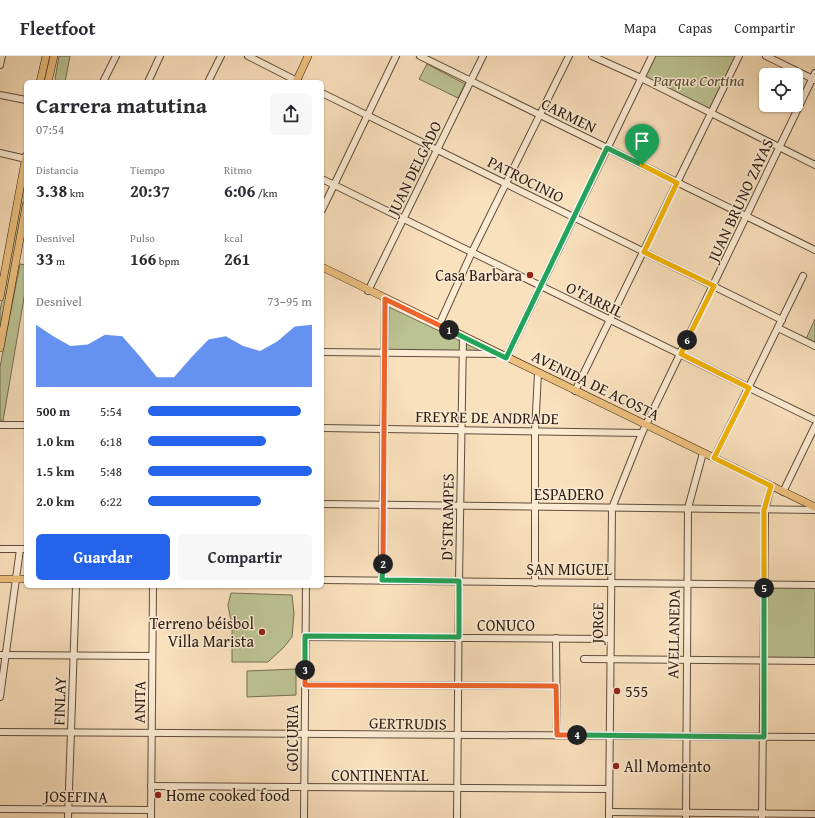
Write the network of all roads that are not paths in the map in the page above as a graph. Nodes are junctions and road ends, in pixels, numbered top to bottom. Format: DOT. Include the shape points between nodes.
graph roads {
  1 [pos="2,56"];
  2 [pos="46,56"];
  3 [pos="54,56"];
  4 [pos="116,56"];
  5 [pos="160,56"];
  6 [pos="221,56"];
  7 [pos="248,56"];
  8 [pos="308,56"];
  9 [pos="396,56"];
  10 [pos="420,56"];
  11 [pos="483,56"];
  12 [pos="569,56"];
  13 [pos="592,56"];
  14 [pos="652,56"];
  15 [pos="739,56"];
  16 [pos="766,56"];
  17 [pos="0,65"];
  18 [pos="814,77"];
  19 [pos="641,78"];
  20 [pos="40,80"];
  21 [pos="48,80"];
  22 [pos="104,80"];
  23 [pos="149,80"];
  24 [pos="209,80"];
  25 [pos="293,80"];
  26 [pos="298,80"];
  27 [pos="471,81"];
  28 [pos="324,94"];
  29 [pos="0,95"];
  30 [pos="24,100"];
  31 [pos="710,113"];
  32 [pos="539,114"];
  33 [pos="368,115"];
  34 [pos="607,148"];
  35 [pos="779,148"];
  36 [pos="438,149"];
  37 [pos="0,153"];
  38 [pos="24,158"];
  39 [pos="815,165"];
  40 [pos="24,168"];
  41 [pos="324,180"];
  42 [pos="506,183"];
  43 [pos="677,183"];
  44 [pos="334,185"];
  45 [pos="324,206"];
  46 [pos="746,216"];
  47 [pos="24,217"];
  48 [pos="573,217"];
  49 [pos="404,218"];
  50 [pos="815,250"];
  51 [pos="472,252"];
  52 [pos="644,252"];
  53 [pos="324,268"];
  54 [pos="803,276"];
  55 [pos="714,286"];
  56 [pos="541,287"];
  57 [pos="1,288"];
  58 [pos="368,291"];
  59 [pos="0,297"];
  60 [pos="385,299"];
  61 [pos="610,320"];
  62 [pos="782,320"];
  63 [pos="439,325"];
  64 [pos="778,328"];
  65 [pos="464,337"];
  66 [pos="815,346"];
  67 [pos="0,348"];
  68 [pos="324,352"];
  69 [pos="385,353"];
  70 [pos="463,353"];
  71 [pos="498,354"];
  72 [pos="681,354"];
  73 [pos="506,358"];
  74 [pos="538,373"];
  75 [pos="749,388"];
  76 [pos="575,391"];
  77 [pos="815,420"];
  78 [pos="645,424"];
  79 [pos="24,425"];
  80 [pos="0,426"];
  81 [pos="815,426"];
  82 [pos="324,428"];
  83 [pos="384,429"];
  84 [pos="462,429"];
  85 [pos="535,432"];
  86 [pos="642,433"];
  87 [pos="703,453"];
  88 [pos="714,458"];
  89 [pos="771,486"];
  90 [pos="783,492"];
  91 [pos="324,504"];
  92 [pos="383,505"];
  93 [pos="460,506"];
  94 [pos="536,507"];
  95 [pos="815,507"];
  96 [pos="612,508"];
  97 [pos="688,508"];
  98 [pos="764,510"];
  99 [pos="815,510"];
  100 [pos="0,549"];
  101 [pos="23,549"];
  102 [pos="0,579"];
  103 [pos="16,579"];
  104 [pos="24,579"];
  105 [pos="324,580"];
  106 [pos="382,580"];
  107 [pos="459,581"];
  108 [pos="535,583"];
  109 [pos="611,583"];
  110 [pos="686,584"];
  111 [pos="764,584"];
  112 [pos="815,585"];
  113 [pos="76,588"];
  114 [pos="152,588"];
  115 [pos="306,588"];
  116 [pos="305,636"];
  117 [pos="459,637"];
  118 [pos="556,638"];
  119 [pos="610,639"];
  120 [pos="3,655"];
  121 [pos="74,656"];
  122 [pos="152,656"];
  123 [pos="584,659"];
  124 [pos="610,660"];
  125 [pos="686,660"];
  126 [pos="763,660"];
  127 [pos="815,661"];
  128 [pos="305,685"];
  129 [pos="459,686"];
  130 [pos="556,686"];
  131 [pos="0,697"];
  132 [pos="0,732"];
  133 [pos="70,732"];
  134 [pos="152,734"];
  135 [pos="305,734"];
  136 [pos="557,735"];
  137 [pos="609,735"];
  138 [pos="458,736"];
  139 [pos="685,736"];
  140 [pos="764,737"];
  141 [pos="815,737"];
  142 [pos="151,786"];
  143 [pos="304,788"];
  144 [pos="457,789"];
  145 [pos="609,789"];
  146 [pos="0,809"];
  147 [pos="68,809"];
  148 [pos="151,810"];
  149 [pos="815,814"];
  150 [pos="609,815"];
  151 [pos="686,816"];
  152 [pos="762,816"];
  153 [pos="68,818"];
  154 [pos="151,818"];
  155 [pos="304,818"];
  156 [pos="457,818"];
  1 -- 17 [label="street"];
  2 -- 20 [label="main road"];
  3 -- 21 [label="main road"];
  4 -- 22 [label="street"];
  5 -- 23 [label="street"];
  6 -- 24 [label="street"];
  7 -- 25 [label="street"];
  8 -- 26 [label="main road"];
  9 -- 33 [label="street"];
  10 -- 27 [label="street, CARMEN"];
  11 -- 27 [label="street, JUAN DELGADO"];
  12 -- 32 [label="street"];
  13 -- 19 [label="street"];
  14 -- 19 [label="street"];
  15 -- 31 [label="street"];
  16 -- 18 [label="street"];
  18 -- 35 [label="street, JUAN BRUNO ZAYAS"];
  19 -- 31 [label="street"];
  19 -- 34 [label="street"];
  27 -- 32 [label="street, CARMEN"];
  27 -- 36 [label="street, JUAN DELGADO"];
  28 -- 33 [label="street, PATROCINIO"];
  29 -- 30 [label="street"];
  31 -- 35 [label="street"];
  31 -- 43 [label="street"];
  32 -- 34 [label="street, CARMEN"];
  32 -- 42 [label="street"];
  33 -- 36 [label="street, PATROCINIO"];
  33 -- 44 [label="street"];
  34 -- 43 [label="street, CARMEN"];
  34 -- 48 [label="street"];
  35 -- 39 [label="street"];
  35 -- 46 [label="street, JUAN BRUNO ZAYAS"];
  36 -- 42 [label="street, PATROCINIO"];
  36 -- 49 [label="street, JUAN DELGADO"];
  37 -- 38 [label="street"];
  40 -- 57 [label="main road"];
  41 -- 44 [label="street, O'FARRIL"];
  42 -- 48 [label="street, PATROCINIO"];
  42 -- 51 [label="street"];
  43 -- 46 [label="street, CARMEN"];
  43 -- 52 [label="street"];
  44 -- 45 [label="street"];
  44 -- 49 [label="street, O'FARRIL"];
  46 -- 50 [label="street, CARMEN"];
  46 -- 55 [label="street, JUAN BRUNO ZAYAS"];
  47 -- 67 [label="main road"];
  48 -- 52 [label="street, PATROCINIO"];
  48 -- 56 [label="street"];
  49 -- 51 [label="street, O'FARRIL"];
  49 -- 58 [label="street, JUAN DELGADO"];
  51 -- 56 [label="street, O'FARRIL"];
  51 -- 63 [label="street"];
  52 -- 55 [label="street, PATROCINIO"];
  52 -- 61 [label="street"];
  53 -- 58 [label="main road, AVENIDA DE ACOSTA"];
  54 -- 62 [label="street"];
  55 -- 62 [label="street, PATROCINIO"];
  55 -- 72 [label="street, JUAN BRUNO ZAYAS"];
  56 -- 61 [label="street, O'FARRIL"];
  56 -- 73 [label="street"];
  57 -- 59 [label="main road"];
  58 -- 60 [label="main road, AVENIDA DE ACOSTA"];
  60 -- 63 [label="main road, AVENIDA DE ACOSTA"];
  60 -- 69 [label="street"];
  61 -- 72 [label="street, O'FARRIL"];
  61 -- 76 [label="street"];
  62 -- 64 [label="street"];
  63 -- 65 [label="main road, AVENIDA DE ACOSTA"];
  64 -- 66 [label="street"];
  64 -- 75 [label="street"];
  65 -- 70 [label="street, D'STRAMPES"];
  65 -- 71 [label="main road, AVENIDA DE ACOSTA"];
  68 -- 69 [label="street"];
  69 -- 70 [label="street"];
  69 -- 83 [label="street"];
  70 -- 71 [label="street"];
  70 -- 84 [label="street, D'STRAMPES"];
  71 -- 73 [label="main road, AVENIDA DE ACOSTA"];
  72 -- 75 [label="street, O'FARRIL"];
  72 -- 78 [label="street, JUAN BRUNO ZAYAS"];
  73 -- 74 [label="main road, AVENIDA DE ACOSTA"];
  74 -- 76 [label="main road, AVENIDA DE ACOSTA"];
  74 -- 85 [label="street"];
  75 -- 77 [label="street, O'FARRIL"];
  75 -- 88 [label="street"];
  76 -- 78 [label="main road, AVENIDA DE ACOSTA"];
  78 -- 86 [label="street"];
  78 -- 87 [label="main road, AVENIDA DE ACOSTA"];
  79 -- 80 [label="street"];
  81 -- 90 [label="street"];
  82 -- 83 [label="street, FREYRE DE ANDRADE"];
  83 -- 84 [label="street, FREYRE DE ANDRADE"];
  83 -- 92 [label="street"];
  84 -- 85 [label="street, FREYRE DE ANDRADE"];
  84 -- 93 [label="street, D'STRAMPES"];
  85 -- 86 [label="street, FREYRE DE ANDRADE"];
  85 -- 94 [label="street"];
  86 -- 96 [label="street, JORGE"];
  87 -- 88 [label="main road, AVENIDA DE ACOSTA"];
  87 -- 97 [label="street, AVELLANEDA"];
  88 -- 89 [label="main road, AVENIDA DE ACOSTA"];
  89 -- 90 [label="main road, AVENIDA DE ACOSTA"];
  89 -- 98 [label="street"];
  90 -- 95 [label="main road, AVENIDA DE ACOSTA"];
  91 -- 92 [label="street, ESPADERO"];
  92 -- 93 [label="street, ESPADERO"];
  92 -- 106 [label="street"];
  93 -- 94 [label="street, ESPADERO"];
  93 -- 107 [label="street, D'STRAMPES"];
  94 -- 96 [label="street, ESPADERO"];
  94 -- 108 [label="street"];
  96 -- 97 [label="street, ESPADERO"];
  96 -- 109 [label="street, JORGE"];
  97 -- 98 [label="street, ESPADERO"];
  97 -- 110 [label="street, AVELLANEDA"];
  98 -- 99 [label="street, ESPADERO"];
  98 -- 111 [label="street"];
  100 -- 101 [label="street"];
  101 -- 103 [label="street"];
  102 -- 103 [label="main road"];
  103 -- 104 [label="main road"];
  103 -- 120 [label="street"];
  105 -- 106 [label="street, SAN MIGUEL"];
  106 -- 107 [label="street, SAN MIGUEL"];
  107 -- 108 [label="street, SAN MIGUEL"];
  107 -- 117 [label="street, D'STRAMPES"];
  108 -- 109 [label="street, SAN MIGUEL"];
  109 -- 110 [label="street, SAN MIGUEL"];
  109 -- 119 [label="street, JORGE"];
  110 -- 111 [label="street, SAN MIGUEL"];
  110 -- 125 [label="street, AVELLANEDA"];
  111 -- 112 [label="street, SAN MIGUEL"];
  111 -- 126 [label="street"];
  113 -- 121 [label="street, FINLAY"];
  114 -- 122 [label="street, ANITA"];
  115 -- 116 [label="street, GOICURIA"];
  116 -- 117 [label="street, CONUCO"];
  116 -- 128 [label="street, GOICURIA"];
  117 -- 118 [label="street, CONUCO"];
  117 -- 129 [label="street, D'STRAMPES"];
  118 -- 119 [label="street, CONUCO"];
  118 -- 130 [label="street"];
  119 -- 124 [label="street, JORGE"];
  120 -- 121 [label="street"];
  120 -- 131 [label="street"];
  121 -- 122 [label="street"];
  121 -- 133 [label="street, FINLAY"];
  122 -- 134 [label="street, ANITA"];
  123 -- 124 [label="street"];
  124 -- 125 [label="street"];
  124 -- 137 [label="street, JORGE"];
  125 -- 126 [label="street"];
  125 -- 139 [label="street, AVELLANEDA"];
  126 -- 127 [label="street"];
  126 -- 140 [label="street"];
  128 -- 129 [label="street"];
  128 -- 135 [label="street, GOICURIA"];
  129 -- 130 [label="street"];
  129 -- 138 [label="street, D'STRAMPES"];
  130 -- 136 [label="street"];
  132 -- 133 [label="street, GERTRUDIS"];
  133 -- 134 [label="street, GERTRUDIS"];
  133 -- 147 [label="street, FINLAY"];
  134 -- 135 [label="street, GERTRUDIS"];
  134 -- 142 [label="street, ANITA"];
  135 -- 138 [label="street, GERTRUDIS"];
  135 -- 143 [label="street, GOICURIA"];
  136 -- 137 [label="street, GERTRUDIS"];
  136 -- 138 [label="street, GERTRUDIS"];
  137 -- 139 [label="street, GERTRUDIS"];
  137 -- 145 [label="street, JORGE"];
  138 -- 144 [label="street, D'STRAMPES"];
  139 -- 140 [label="street, GERTRUDIS"];
  139 -- 151 [label="street, AVELLANEDA"];
  140 -- 141 [label="street, GERTRUDIS"];
  140 -- 152 [label="street"];
  142 -- 143 [label="street, CONTINENTAL"];
  142 -- 148 [label="street, ANITA"];
  143 -- 144 [label="street, CONTINENTAL"];
  143 -- 155 [label="street, GOICURIA"];
  144 -- 145 [label="street, CONTINENTAL"];
  144 -- 156 [label="street, D'STRAMPES"];
  145 -- 150 [label="street, JORGE"];
  146 -- 147 [label="street, JOSEFINA"];
  147 -- 148 [label="street, JOSEFINA"];
  147 -- 153 [label="street, FINLAY"];
  148 -- 154 [label="street, ANITA"];
  149 -- 152 [label="street"];
  150 -- 151 [label="street"];
  151 -- 152 [label="street"];
}
